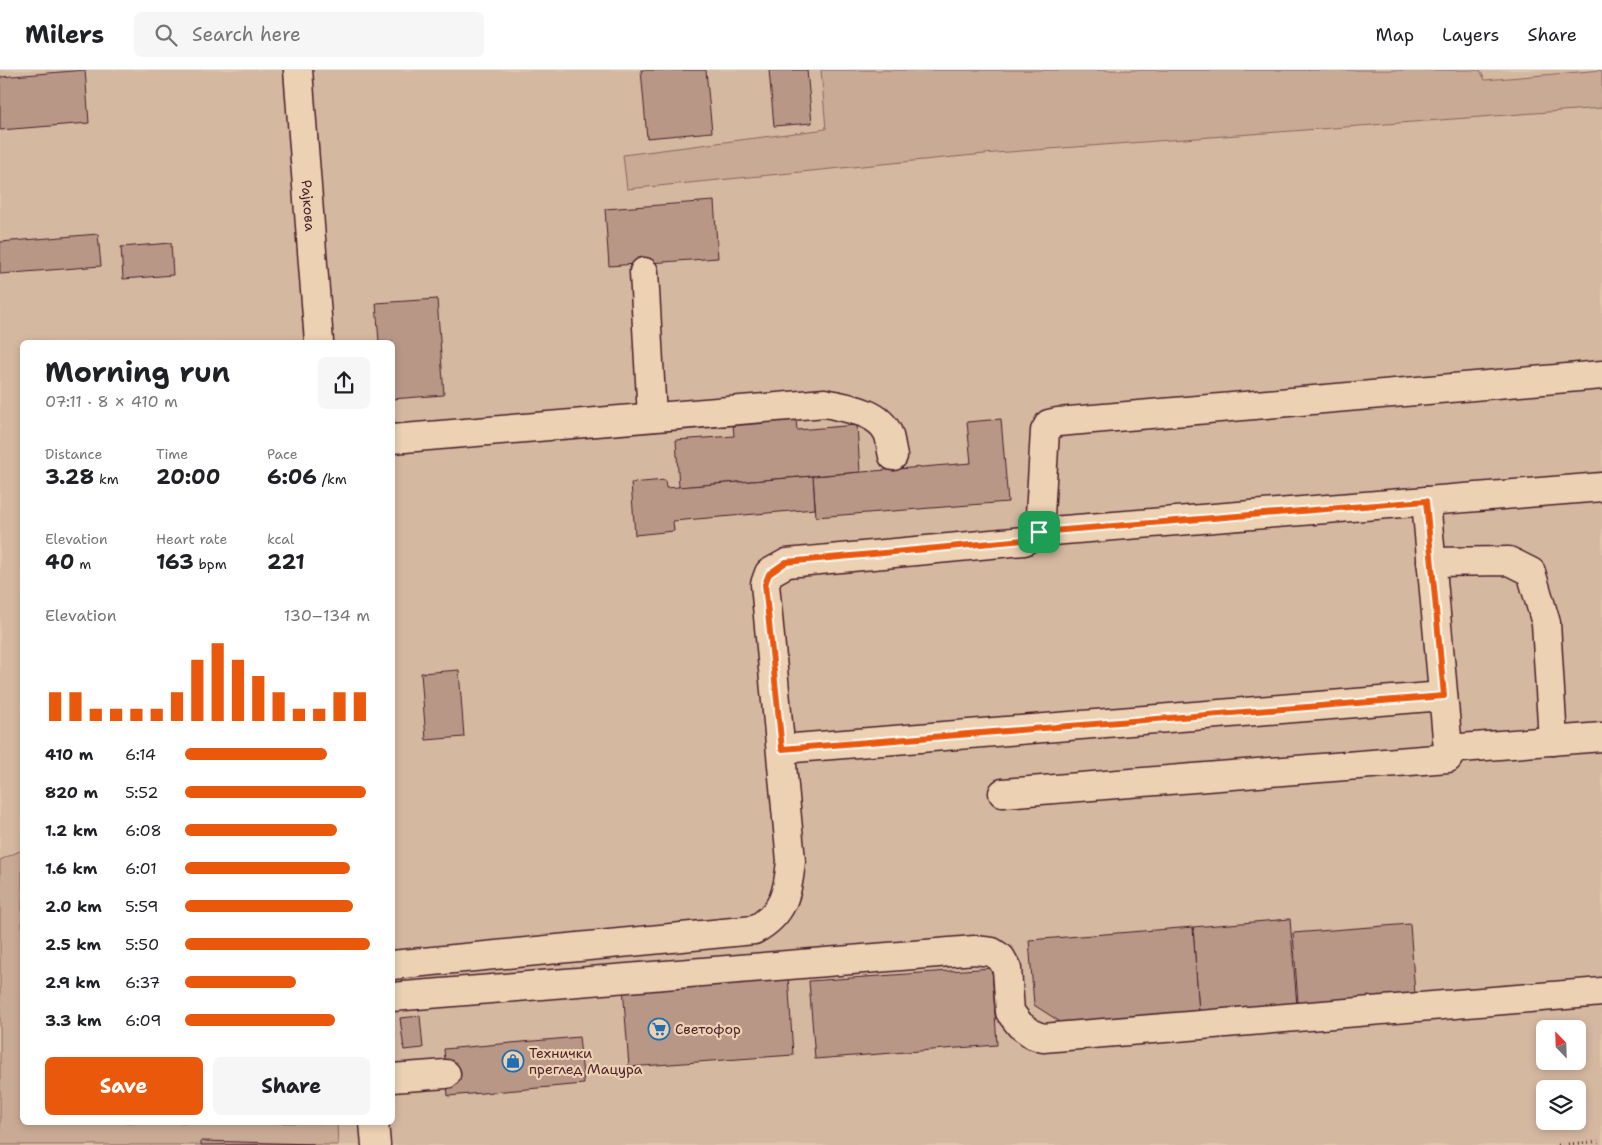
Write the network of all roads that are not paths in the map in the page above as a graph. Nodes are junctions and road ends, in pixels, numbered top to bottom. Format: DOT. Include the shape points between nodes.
graph roads {
  1 [pos="298,70"];
  2 [pos="644,272"];
  3 [pos="319,340"];
  4 [pos="1602,376"];
  5 [pos="652,417"];
  6 [pos="395,438"];
  7 [pos="893,456"];
  8 [pos="1602,487"];
  9 [pos="1426,501"];
  10 [pos="1039,532"];
  11 [pos="1431,562"];
  12 [pos="1444,696"];
  13 [pos="1602,736"];
  14 [pos="1553,740"];
  15 [pos="782,749"];
  16 [pos="1448,749"];
  17 [pos="1003,793"];
  18 [pos="395,965"];
  19 [pos="1602,992"];
  20 [pos="395,997"];
  21 [pos="446,1074"];
  22 [pos="395,1078"];
  23 [pos="374,1125"];
  24 [pos="376,1145"];
  1 -- 3 [label="street, Рајкова"];
  2 -- 5 [label="street"];
  4 -- 10 [label="street" via="1049,424 1045,431"];
  5 -- 6 [label="street"];
  5 -- 7 [label="street" via="825,403 858,410 880,422 888,433"];
  8 -- 9 [label="street"];
  9 -- 10 [label="street"];
  9 -- 11 [label="street"];
  10 -- 15 [label="street" via="1024,540 786,562 769,574 765,584"];
  11 -- 12 [label="street"];
  11 -- 14 [label="street" via="1509,561 1531,572 1546,623"];
  12 -- 15 [label="street"];
  12 -- 16 [label="street"];
  13 -- 14 [label="street"];
  14 -- 16 [label="street"];
  15 -- 18 [label="street" via="791,861 788,888 780,908 764,925 754,930"];
  16 -- 17 [label="street" via="1448,758"];
  19 -- 20 [label="street" via="1043,1038 1034,1036 1020,1025 1010,1012 1007,969 1001,958 992,952 975,950"];
  21 -- 22 [label="street"];
  23 -- 24 [label="street"];
}
